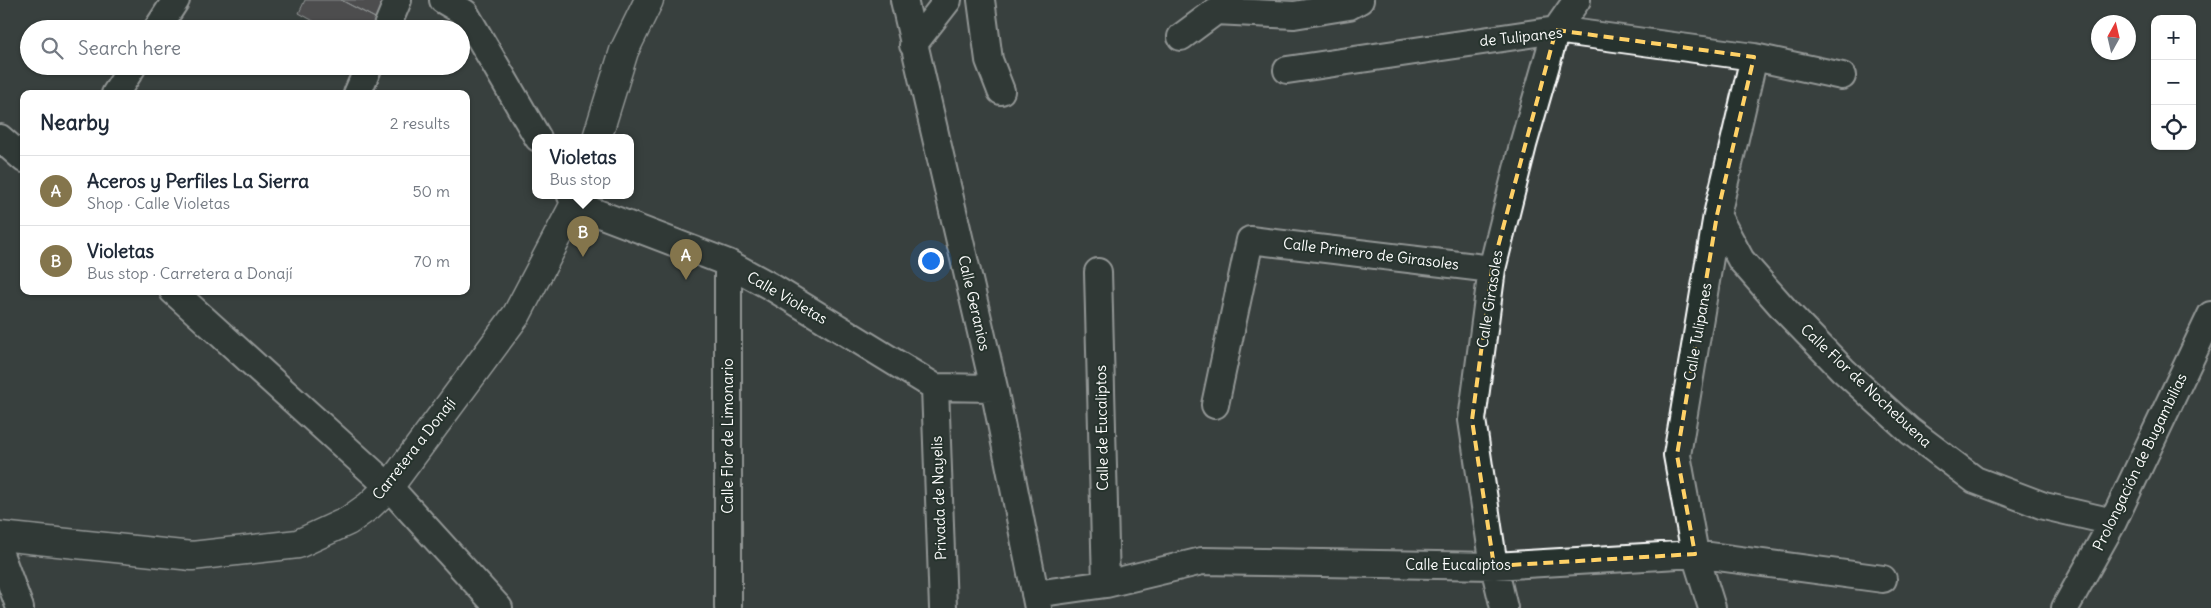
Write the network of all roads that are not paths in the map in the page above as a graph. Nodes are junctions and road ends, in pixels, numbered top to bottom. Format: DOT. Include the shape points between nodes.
graph roads {
  1 [pos="176,0"];
  2 [pos="398,0"];
  3 [pos="443,0"];
  4 [pos="649,0"];
  5 [pos="904,0"];
  6 [pos="948,0"];
  7 [pos="981,0"];
  8 [pos="1360,0"];
  9 [pos="1577,0"];
  10 [pos="1213,6"];
  11 [pos="163,20"];
  12 [pos="390,20"];
  13 [pos="469,20"];
  14 [pos="470,22"];
  15 [pos="1556,30"];
  16 [pos="1181,37"];
  17 [pos="913,46"];
  18 [pos="1754,56"];
  19 [pos="1287,70"];
  20 [pos="127,75"];
  21 [pos="365,75"];
  22 [pos="1842,76"];
  23 [pos="118,90"];
  24 [pos="359,90"];
  25 [pos="1001,91"];
  26 [pos="536,134"];
  27 [pos="598,134"];
  28 [pos="0,138"];
  29 [pos="20,156"];
  30 [pos="576,199"];
  31 [pos="1717,215"];
  32 [pos="728,263"];
  33 [pos="1492,269"];
  34 [pos="1098,272"];
  35 [pos="177,295"];
  36 [pos="2211,315"];
  37 [pos="936,387"];
  38 [pos="994,388"];
  39 [pos="1215,405"];
  40 [pos="389,486"];
  41 [pos="2113,522"];
  42 [pos="0,536"];
  43 [pos="0,554"];
  44 [pos="1695,554"];
  45 [pos="1494,566"];
  46 [pos="1883,579"];
  47 [pos="1106,584"];
  48 [pos="1036,601"];
  49 [pos="20,608"];
  50 [pos="499,608"];
  51 [pos="728,608"];
  52 [pos="943,608"];
  53 [pos="1504,608"];
  54 [pos="1712,608"];
  55 [pos="2065,608"];
  1 -- 11 [label="street"];
  2 -- 12 [label="street"];
  3 -- 13 [label="street" via="465,14"];
  4 -- 27 [label="main road" via="624,51"];
  5 -- 17 [label="street, Calle Geranios"];
  6 -- 17 [label="street"];
  7 -- 25 [label="street" via="988,60"];
  8 -- 10 [label="street" via="1349,6 1294,15"];
  9 -- 15 [label="street, Calle Girasoles"];
  10 -- 16 [label="street"];
  14 -- 26 [label="street"];
  15 -- 18 [label="street, de Tulipanes"];
  15 -- 19 [label="street, de Tulipanes"];
  15 -- 33 [label="street, Calle Girasoles"];
  17 -- 38 [label="street, Calle Geranios"];
  18 -- 22 [label="street, de Tulipanes"];
  18 -- 31 [label="street, Calle Tulipanes"];
  20 -- 23 [label="street"];
  21 -- 24 [label="street"];
  28 -- 29 [label="street"];
  30 -- 32 [label="street, Calle Violetas"];
  30 -- 40 [label="main road, Carretera a Donají" via="517,314"];
  31 -- 41 [label="street, Calle Flor de Nochebuena" via="1740,260 1843,370 1910,431 1975,480 2044,506"];
  31 -- 44 [label="street, Calle Tulipanes" via="1677,455"];
  32 -- 37 [label="street, Calle Violetas"];
  32 -- 51 [label="street, Calle Flor de Limonario"];
  33 -- 39 [label="street, Calle Primero de Girasoles" via="1250,240"];
  33 -- 45 [label="street, Calle Girasoles" via="1472,420"];
  34 -- 47 [label="street, Calle de Eucaliptos"];
  35 -- 40 [label="street"];
  36 -- 41 [label="street, Prolongación de Bugambilias"];
  37 -- 38 [label="street"];
  37 -- 52 [label="street, Privada de Nayelis"];
  38 -- 48 [label="street, Calle Geranios"];
  40 -- 42 [label="main road, Carretera a Donají" via="370,506 298,544 192,556"];
  40 -- 50 [label="street"];
  41 -- 55 [label="street, Prolongación de Bugambilias"];
  43 -- 49 [label="street"];
  44 -- 45 [label="street, Calle Eucaliptos"];
  44 -- 46 [label="street, Calle Eucaliptos"];
  44 -- 54 [label="street, Calle Tulipanes"];
  45 -- 47 [label="street, Calle Eucaliptos" via="1202,561"];
  45 -- 53 [label="street, Calle Girasoles"];
  47 -- 48 [label="street, Calle Eucaliptos"];
}
